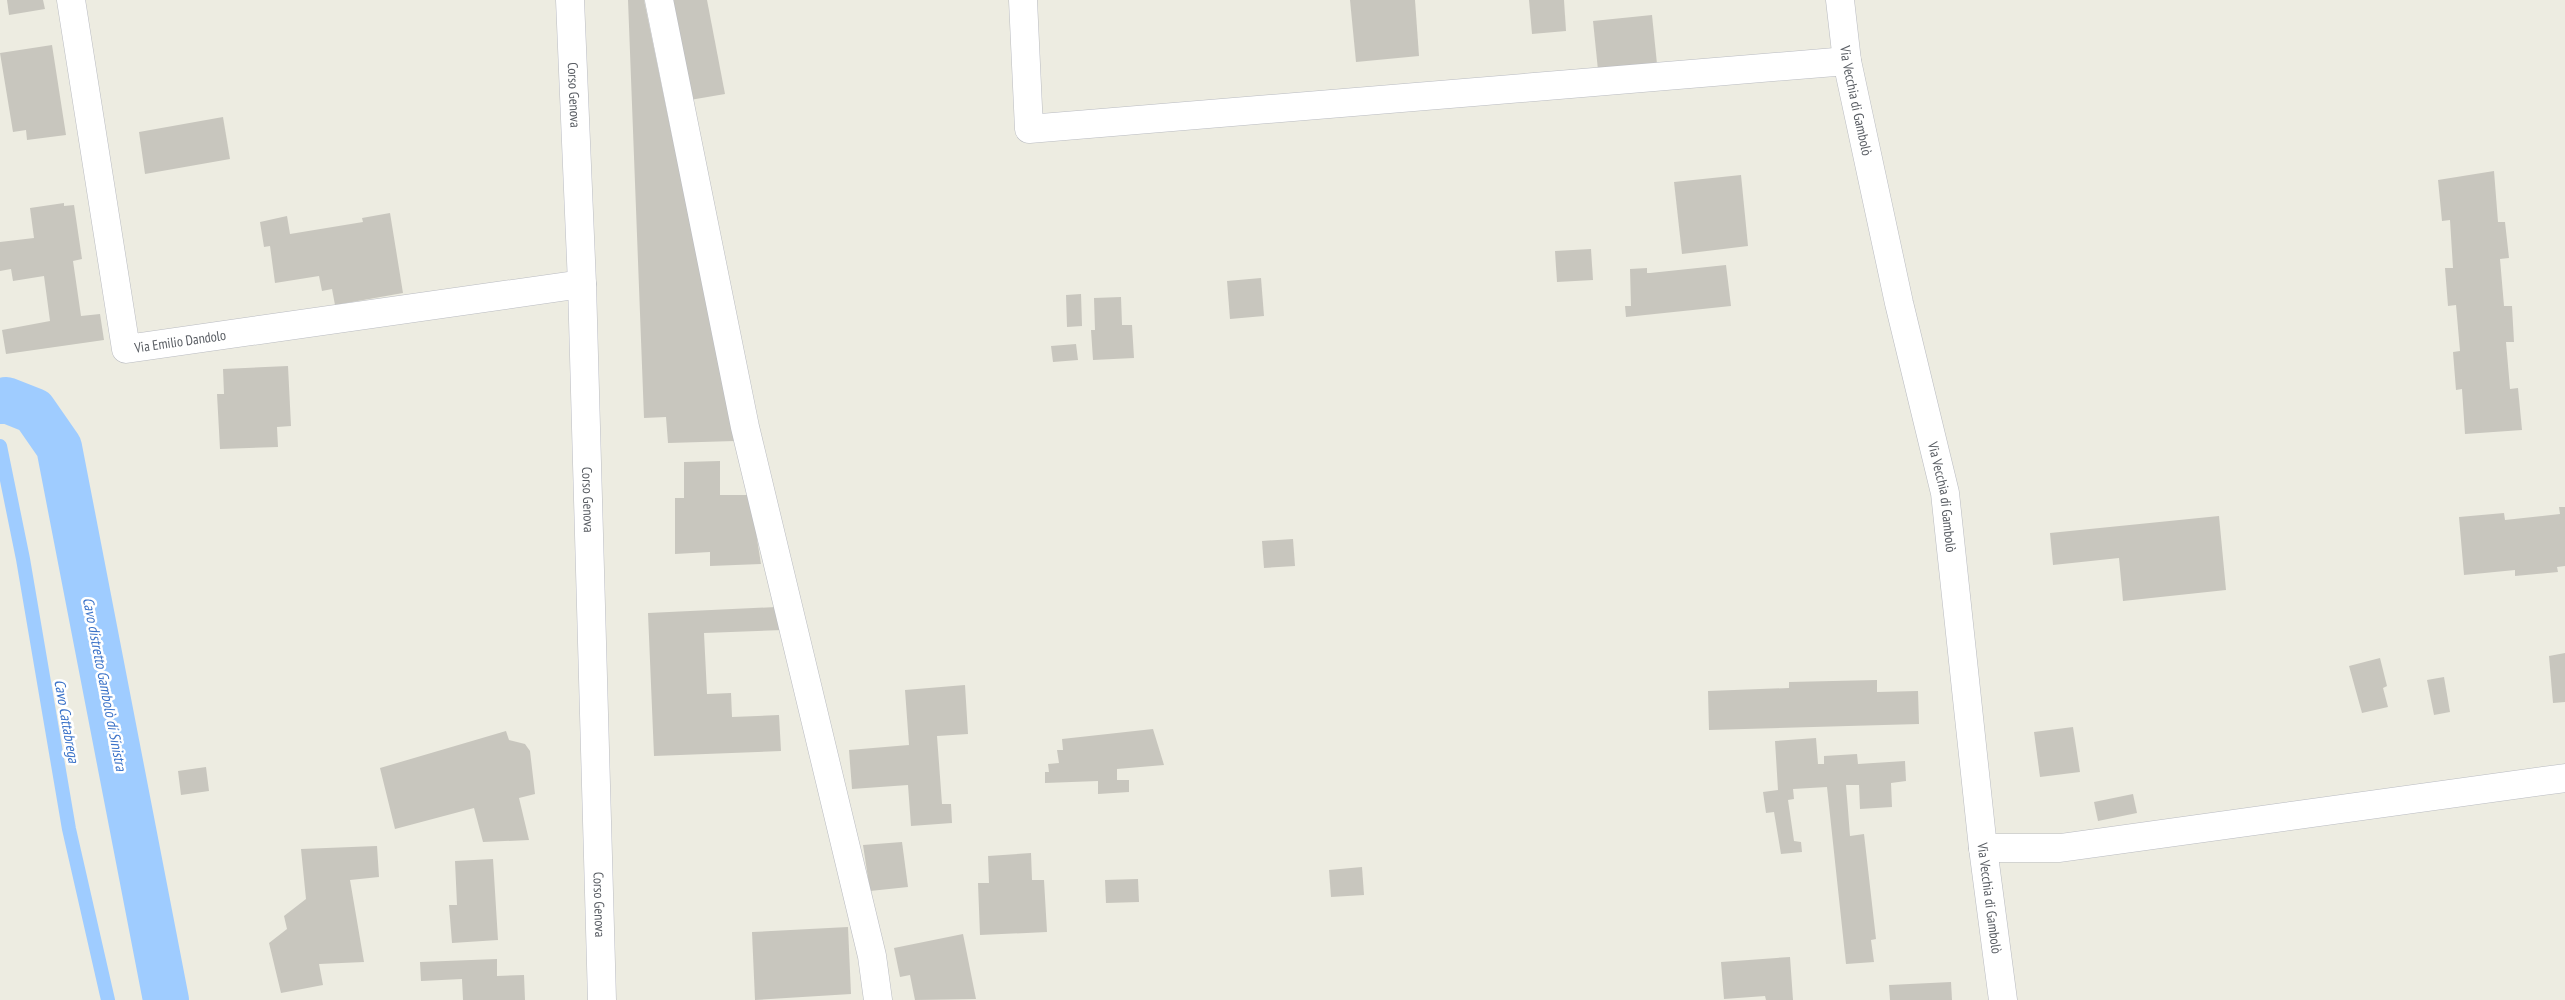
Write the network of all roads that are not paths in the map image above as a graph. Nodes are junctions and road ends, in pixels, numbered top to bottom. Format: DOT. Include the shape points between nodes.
graph roads {
  1 [pos="71,0"];
  2 [pos="570,0"];
  3 [pos="659,0"];
  4 [pos="1023,0"];
  5 [pos="1840,0"];
  6 [pos="1847,61"];
  7 [pos="582,284"];
  8 [pos="2565,778"];
  9 [pos="1983,848"];
  10 [pos="602,1000"];
  11 [pos="878,1000"];
  12 [pos="2003,1000"];
  1 -- 7 [label="street, Via Emilio Dandolo" via="126,349"];
  2 -- 7 [label="street, Corso Genova"];
  3 -- 11 [label="street" via="745,427 872,956"];
  4 -- 6 [label="street" via="1029,130"];
  5 -- 6 [label="street, Via Vecchia di Gambolò"];
  6 -- 9 [label="street, Via Vecchia di Gambolò" via="1898,303 1946,493"];
  7 -- 10 [label="street, Corso Genova"];
  8 -- 9 [label="street" via="2060,848"];
  9 -- 12 [label="street, Via Vecchia di Gambolò"];
}
